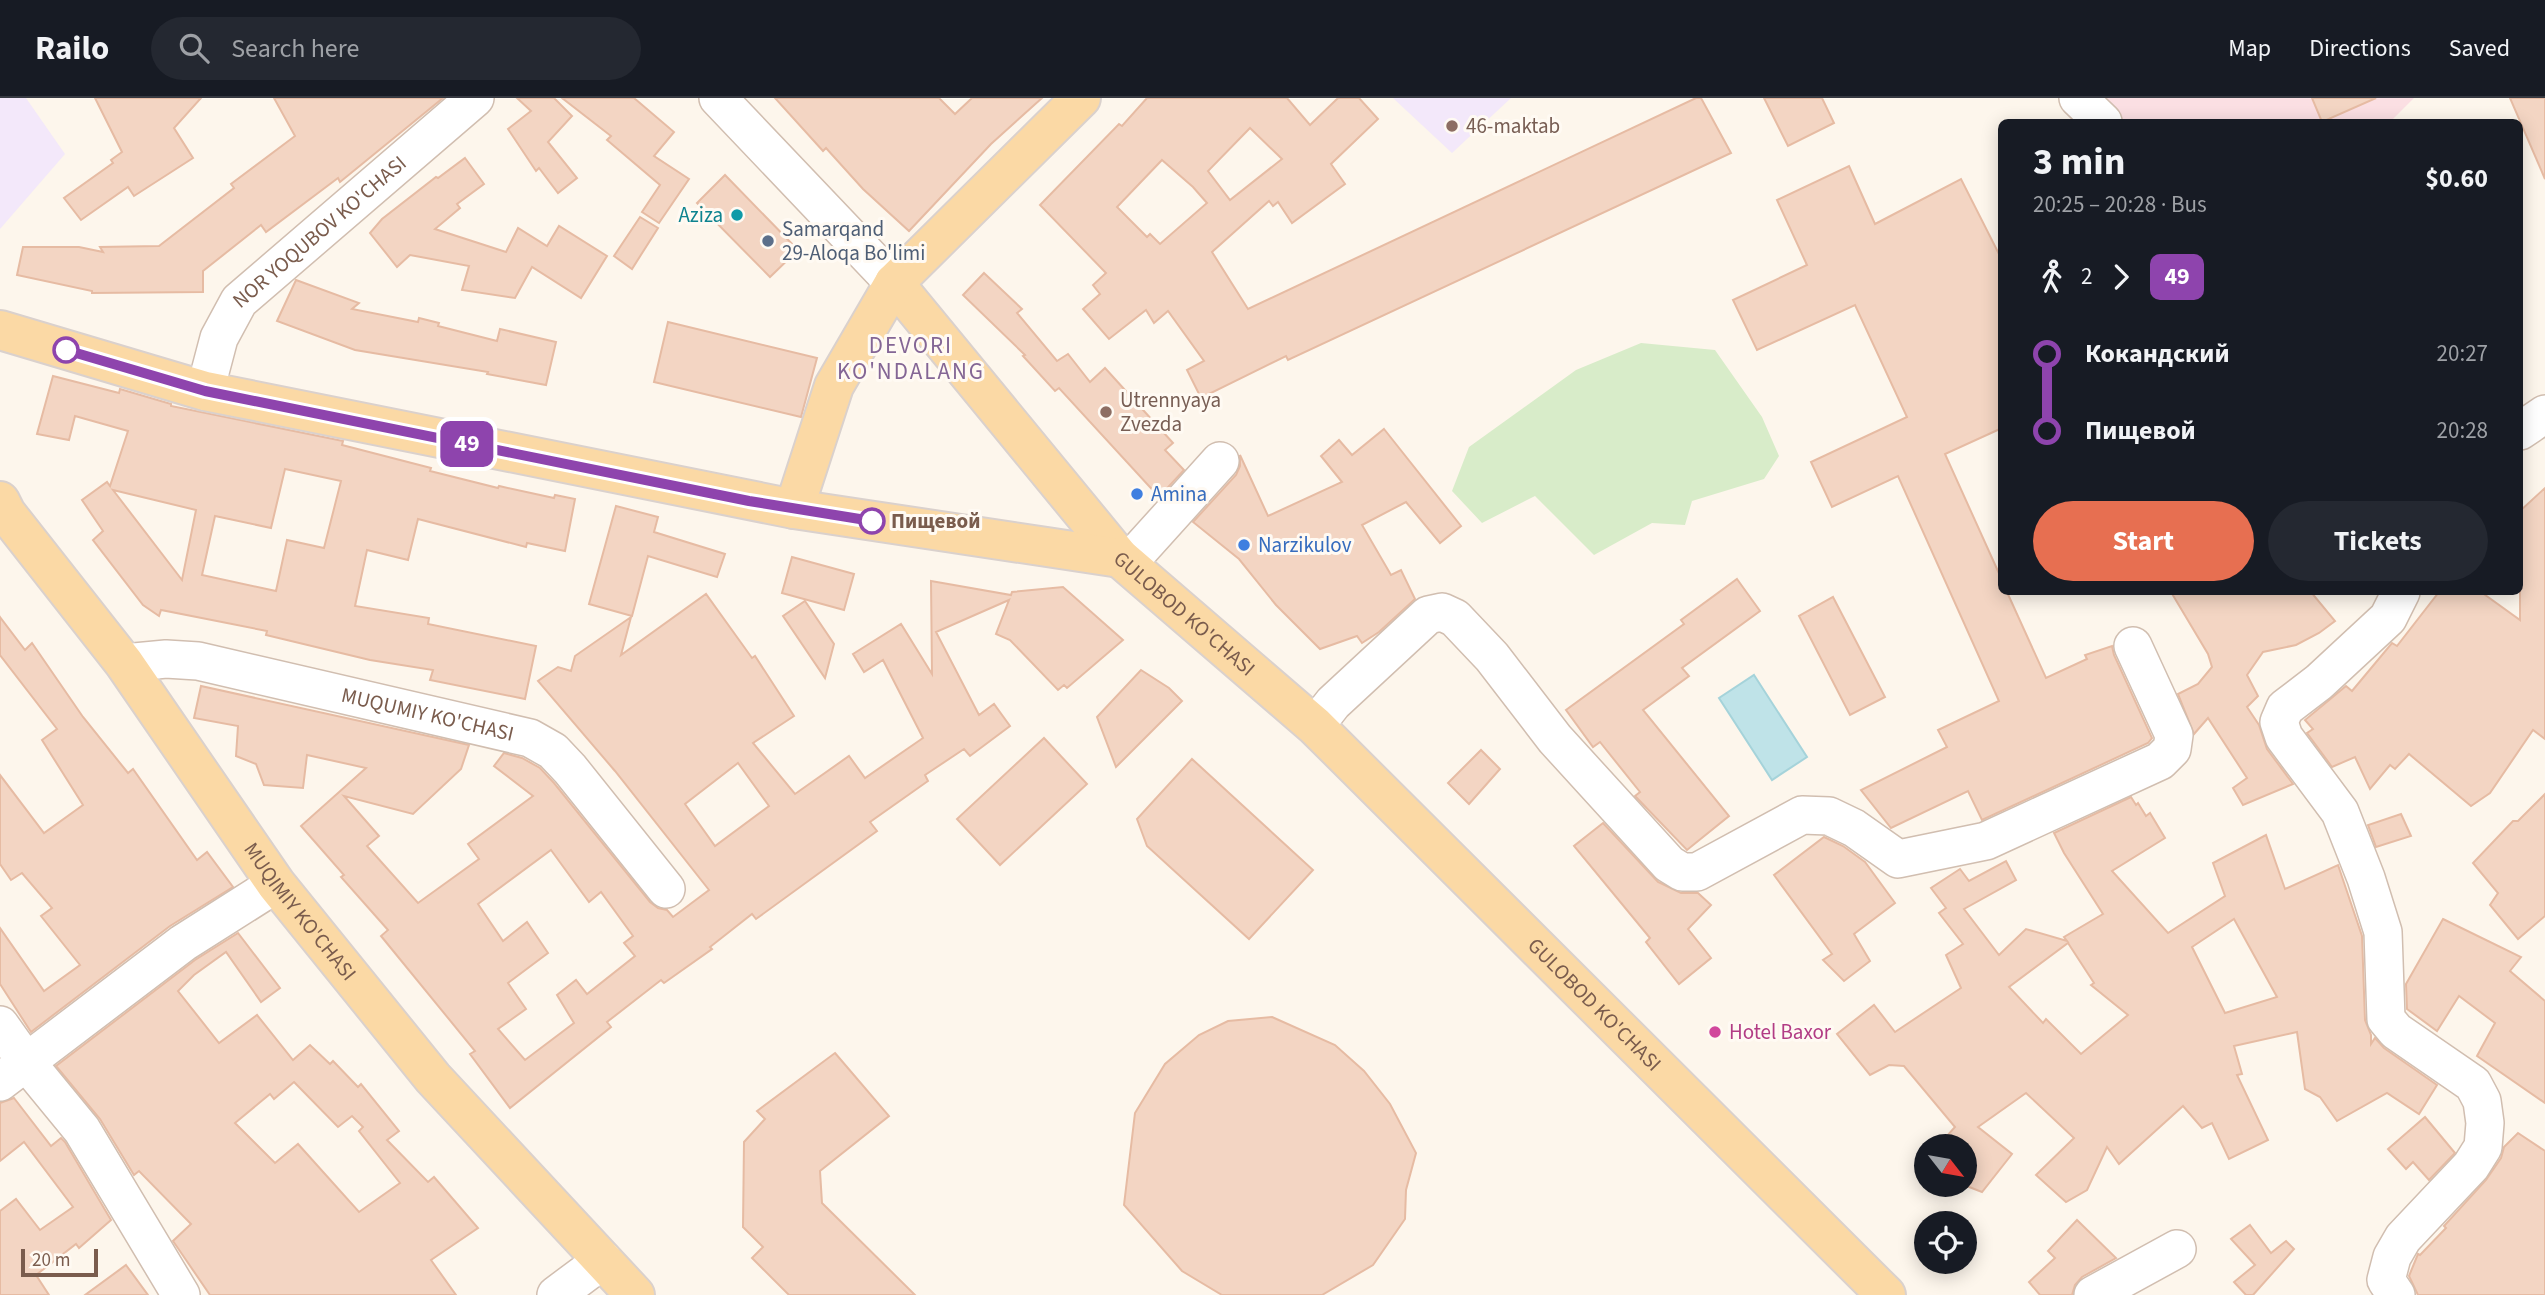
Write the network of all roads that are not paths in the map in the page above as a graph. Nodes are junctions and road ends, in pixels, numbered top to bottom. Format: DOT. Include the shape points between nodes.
graph roads {
  1 [pos="475,98"];
  2 [pos="718,98"];
  3 [pos="1081,98"];
  4 [pos="2078,98"];
  5 [pos="2100,119"];
  6 [pos="894,283"];
  7 [pos="0,330"];
  8 [pos="205,391"];
  9 [pos="2545,414"];
  10 [pos="2523,429"];
  11 [pos="1220,461"];
  12 [pos="0,501"];
  13 [pos="794,509"];
  14 [pos="1124,561"];
  15 [pos="2399,595"];
  16 [pos="2133,646"];
  17 [pos="124,663"];
  18 [pos="1315,726"];
  19 [pos="276,884"];
  20 [pos="666,889"];
  21 [pos="0,1025"];
  22 [pos="14,1073"];
  23 [pos="2176,1249"];
  24 [pos="603,1260"];
  25 [pos="181,1295"];
  26 [pos="556,1295"];
  27 [pos="635,1295"];
  28 [pos="1885,1295"];
  29 [pos="2092,1295"];
  30 [pos="2396,1295"];
  1 -- 8 [label="street, NOR YOQUBOV KO'CHASI" via="239,301 219,338"];
  2 -- 6 [label="street"];
  3 -- 6 [label="main road"];
  4 -- 5 [label="street"];
  6 -- 13 [label="main road" via="834,386"];
  6 -- 14 [label="main road"];
  7 -- 8 [label="main road, GULOBOD KO'CHASI"];
  8 -- 13 [label="main road, GULOBOD KO'CHASI"];
  9 -- 10 [label="street"];
  11 -- 14 [label="street"];
  12 -- 17 [label="main road, MUQIMIY KO'CHASI"];
  13 -- 14 [label="main road, GULOBOD KO'CHASI"];
  14 -- 18 [label="main road, GULOBOD KO'CHASI"];
  15 -- 30 [label="street" via="2388,618 2285,709 2279,722 2284,737 2340,812 2366,878 2383,932 2386,1018 2396,1031 2473,1084 2482,1101 2483,1147 2471,1166 2403,1238 2386,1280"];
  16 -- 18 [label="street" via="2174,735 2172,749 2160,761 1986,841 1898,859 1829,816 1802,815 1697,872 1682,872 1669,864 1555,739 1492,657 1455,618 1442,612 1428,615 1332,704"];
  17 -- 19 [label="main road, MUQIMIY KO'CHASI"];
  17 -- 20 [label="street, MUQUMIY KO'CHASI" via="198,661 530,738 553,751 570,769"];
  18 -- 28 [label="main road, GULOBOD KO'CHASI"];
  19 -- 22 [label="street" via="183,943"];
  19 -- 24 [label="main road, MUQIMIY KO'CHASI" via="433,1078"];
  21 -- 22 [label="street"];
  22 -- 25 [label="street" via="82,1130"];
  23 -- 29 [label="street"];
  24 -- 26 [label="street"];
  24 -- 27 [label="main road, MUQIMIY KO'CHASI"];
}
